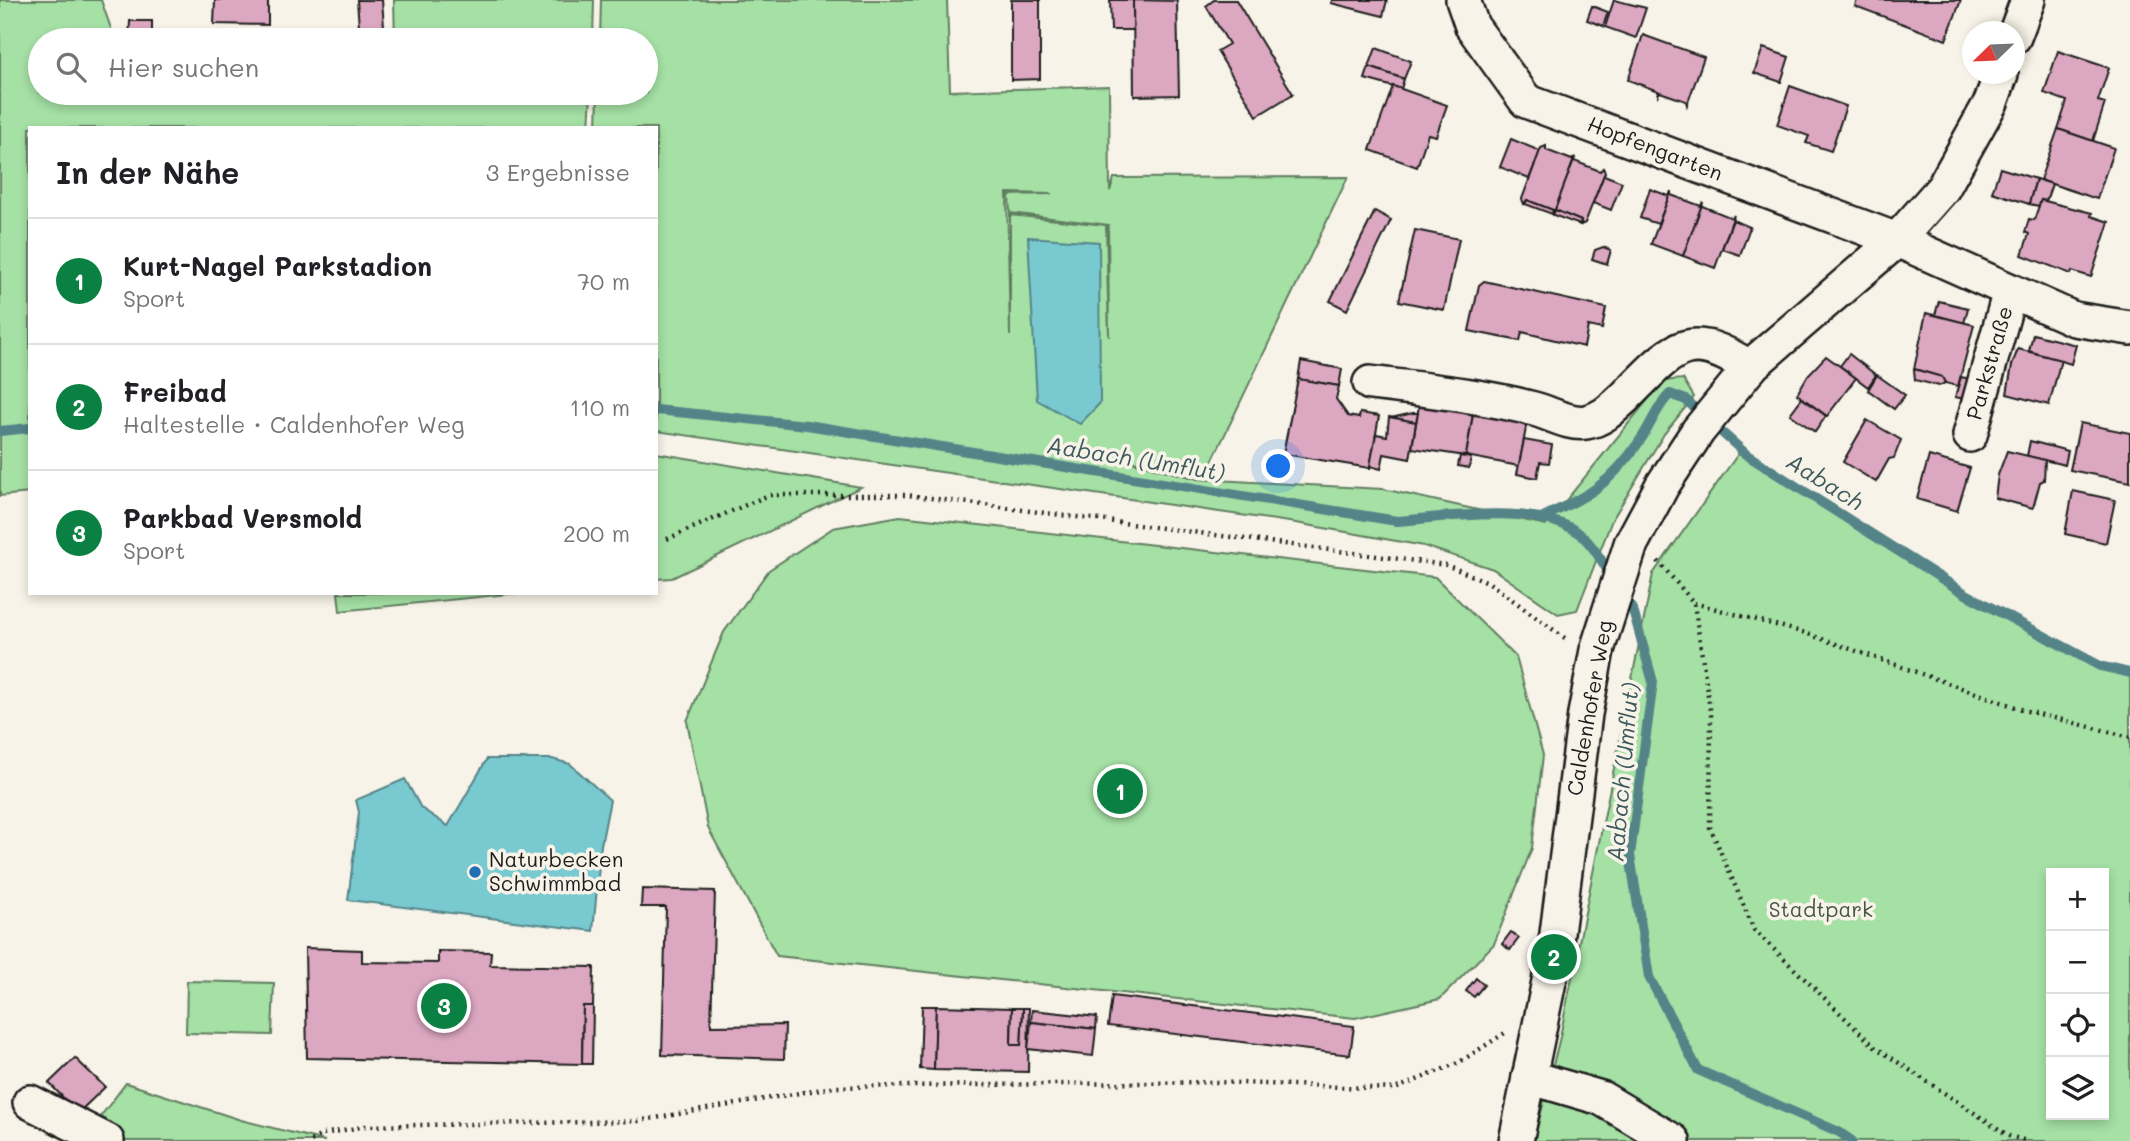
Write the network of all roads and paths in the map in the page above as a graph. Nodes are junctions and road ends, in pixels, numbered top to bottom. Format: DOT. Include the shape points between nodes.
graph roads {
  1 [pos="1463,0"];
  2 [pos="2028,0"];
  3 [pos="2020,21"];
  4 [pos="1997,84"];
  5 [pos="1897,240"];
  6 [pos="2010,290"];
  7 [pos="2130,328"];
  8 [pos="1751,368"];
  9 [pos="1370,383"];
  10 [pos="1970,435"];
  11 [pos="667,539"];
  12 [pos="1626,556"];
  13 [pos="1695,603"];
  14 [pos="1597,650"];
  15 [pos="2130,737"];
  16 [pos="1544,999"];
  17 [pos="1529,1077"];
  18 [pos="30,1102"];
  19 [pos="107,1141"];
  20 [pos="311,1141"];
  21 [pos="1516,1141"];
  22 [pos="1673,1141"];
  23 [pos="2027,1141"];
  1 -- 5 [label="street, Hopfengarten" via="1472,26 1525,101"];
  2 -- 3 [label="street"];
  4 -- 5 [label="street, Caldenhofer Weg" via="1943,188"];
  5 -- 6 [label="street, Parkstraße"];
  5 -- 8 [label="street, Caldenhofer Weg"];
  6 -- 7 [label="street, Parkstraße" via="2074,319"];
  6 -- 10 [label="street, Parkstraße"];
  8 -- 9 [label="street" via="1723,349 1702,344 1681,348 1663,359 1609,412 1584,423 1467,396"];
  8 -- 12 [label="street, Caldenhofer Weg" via="1707,419 1662,486"];
  11 -- 14 [label="path" via="769,495 907,495 1446,565 1488,582 1549,628"];
  12 -- 13 [label="path" via="1665,566"];
  12 -- 14 [label="street, Caldenhofer Weg"];
  13 -- 15 [label="path" via="1805,633 2026,711"];
  13 -- 23 [label="path" via="1712,715 1710,827 1754,930 1875,1047 2008,1136"];
  14 -- 16 [label="street, Caldenhofer Weg" via="1554,957"];
  16 -- 17 [label="street, Caldenhofer Weg"];
  16 -- 20 [label="path" via="1505,1033 1458,1063 1395,1088 1215,1082 834,1087 638,1121 366,1126 323,1134"];
  17 -- 21 [label="street, Caldenhofer Weg"];
  17 -- 22 [label="street" via="1601,1098"];
  18 -- 19 [label="street"];
}
